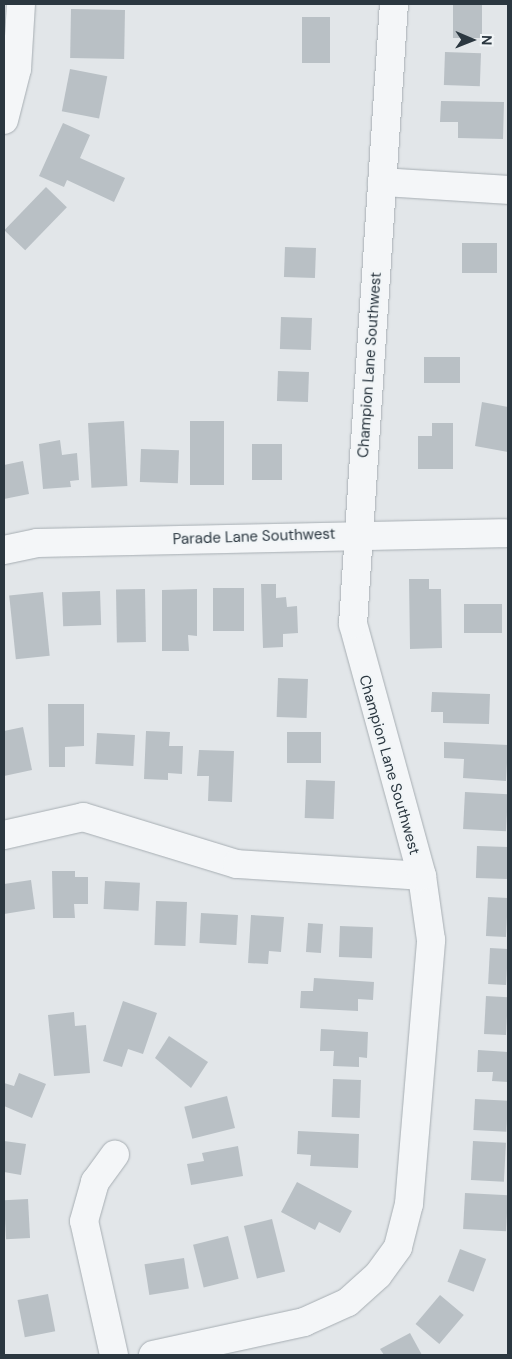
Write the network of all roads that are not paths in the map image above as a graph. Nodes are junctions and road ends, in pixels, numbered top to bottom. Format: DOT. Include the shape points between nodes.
graph roads {
  1 [pos="21,4"];
  2 [pos="394,4"];
  3 [pos="4,120"];
  4 [pos="382,182"];
  5 [pos="508,190"];
  6 [pos="360,533"];
  7 [pos="505,533"];
  8 [pos="4,550"];
  9 [pos="4,835"];
  10 [pos="422,876"];
  11 [pos="115,1154"];
  12 [pos="114,1355"];
  13 [pos="154,1355"];
  1 -- 3 [label="street" via="16,77"];
  2 -- 4 [label="street, Champion Lane Southwest"];
  4 -- 5 [label="street"];
  4 -- 6 [label="street, Champion Lane Southwest"];
  6 -- 7 [label="street, Parade Lane Southwest"];
  6 -- 8 [label="street, Parade Lane Southwest" via="38,543"];
  6 -- 10 [label="street, Champion Lane Southwest" via="353,624"];
  9 -- 10 [label="street" via="83,817 237,864"];
  10 -- 13 [label="street, Champion Lane Southwest" via="431,940 409,1204 398,1247 378,1275 348,1302 304,1322"];
  11 -- 12 [label="street" via="95,1182 84,1221"];
}
